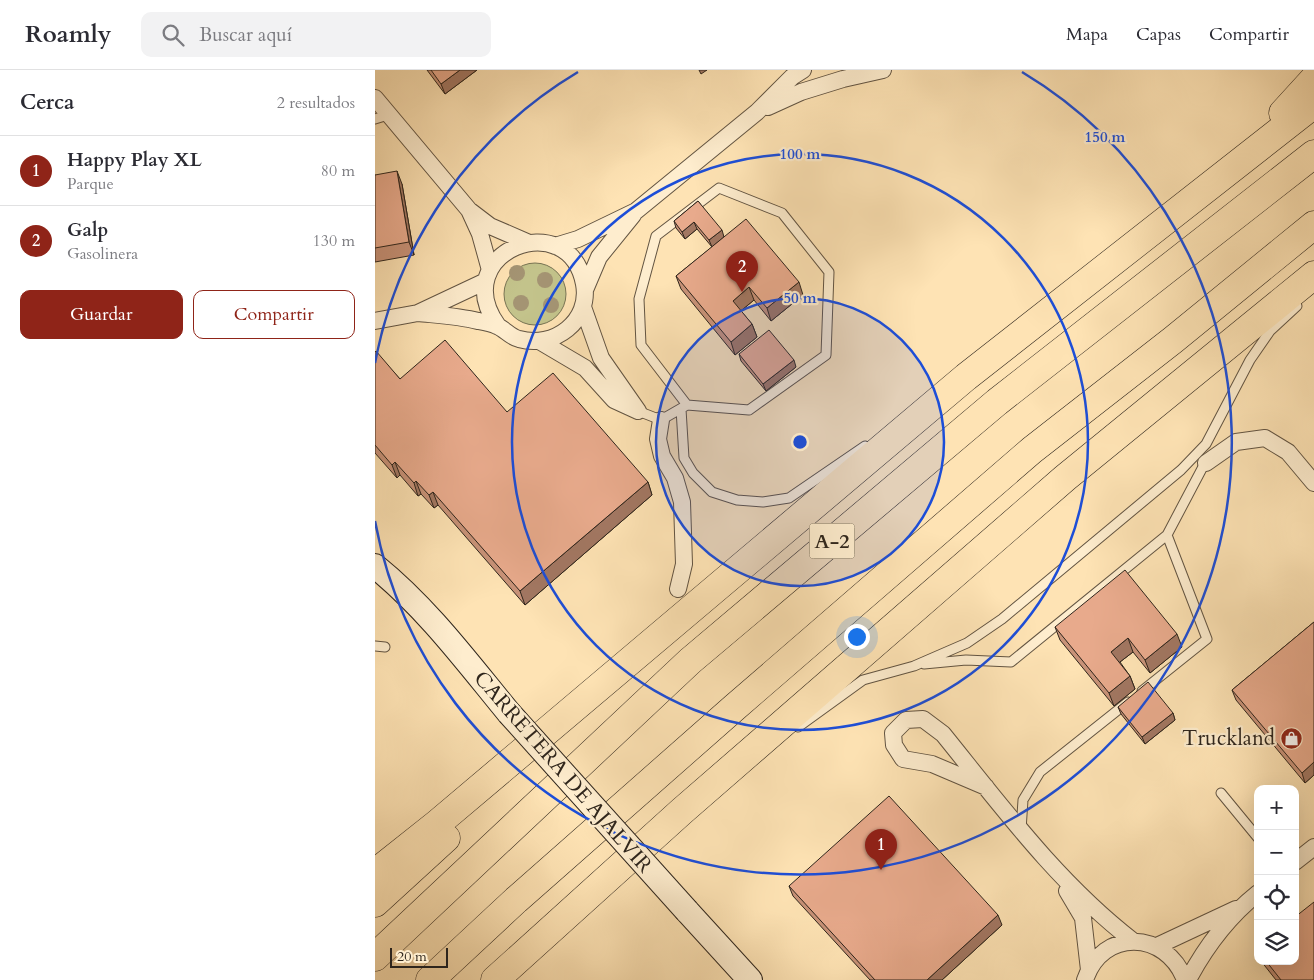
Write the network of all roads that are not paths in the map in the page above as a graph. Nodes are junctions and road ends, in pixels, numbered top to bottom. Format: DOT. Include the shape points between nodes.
graph roads {
  1 [pos="803,70"];
  2 [pos="883,70"];
  3 [pos="1314,79"];
  4 [pos="375,98"];
  5 [pos="1314,104"];
  6 [pos="757,112"];
  7 [pos="382,117"];
  8 [pos="1247,154"];
  9 [pos="1314,154"];
  10 [pos="469,210"];
  11 [pos="636,211"];
  12 [pos="1314,225"];
  13 [pos="527,242"];
  14 [pos="555,246"];
  15 [pos="1314,274"];
  16 [pos="488,276"];
  17 [pos="585,290"];
  18 [pos="1301,301"];
  19 [pos="583,307"];
  20 [pos="418,313"];
  21 [pos="375,321"];
  22 [pos="498,326"];
  23 [pos="541,342"];
  24 [pos="966,377"];
  25 [pos="684,407"];
  26 [pos="638,411"];
  27 [pos="661,420"];
  28 [pos="886,432"];
  29 [pos="869,443"];
  30 [pos="1206,444"];
  31 [pos="1206,463"];
  32 [pos="1314,483"];
  33 [pos="1167,535"];
  34 [pos="375,566"];
  35 [pos="678,589"];
  36 [pos="667,630"];
  37 [pos="914,666"];
  38 [pos="792,731"];
  39 [pos="776,743"];
  40 [pos="986,787"];
  41 [pos="1221,794"];
  42 [pos="682,811"];
  43 [pos="1021,830"];
  44 [pos="1254,833"];
  45 [pos="1314,847"];
  46 [pos="1299,859"];
  47 [pos="1052,868"];
  48 [pos="375,873"];
  49 [pos="1254,896"];
  50 [pos="375,903"];
  51 [pos="1242,906"];
  52 [pos="1133,941"];
  53 [pos="1157,946"];
  54 [pos="375,957"];
  55 [pos="1087,975"];
  56 [pos="430,980"];
  57 [pos="495,980"];
  58 [pos="750,980"];
  59 [pos="1186,980"];
  1 -- 6 [label="street"];
  2 -- 6 [label="street" via="801,92"];
  3 -- 8 [label="highway"];
  4 -- 7 [label="street"];
  5 -- 8 [label="highway"];
  6 -- 11 [label="street"];
  7 -- 10 [label="street"];
  8 -- 24 [label="highway"];
  9 -- 54 [label="highway, A-2" via="997,402 690,661"];
  10 -- 13 [label="street" via="490,226"];
  10 -- 16 [label="street" via="480,234"];
  11 -- 14 [label="street" via="578,239"];
  11 -- 17 [label="street" via="599,257"];
  12 -- 56 [label="highway" via="1032,450 735,706"];
  13 -- 14 [label="street"];
  13 -- 16 [label="street" via="505,252"];
  14 -- 17 [label="street" via="576,263 583,276"];
  15 -- 42 [label="highway" via="1065,478"];
  16 -- 20 [label="street"];
  16 -- 22 [label="street" via="486,305"];
  17 -- 19 [label="street"];
  18 -- 30 [label="lane" via="1270,331 1250,360"];
  19 -- 23 [label="street" via="567,330"];
  19 -- 26 [label="street" via="601,358"];
  20 -- 21 [label="street"];
  20 -- 22 [label="street" via="457,316"];
  22 -- 23 [label="street" via="517,339"];
  23 -- 26 [label="street" via="585,368 614,400"];
  24 -- 28 [label="lane"];
  24 -- 36 [label="highway"];
  25 -- 25 [label="lane" via="749,410 826,355 829,272 783,212 719,188 656,236 639,299 641,346"];
  25 -- 27 [label="lane"];
  25 -- 29 [label="lane" via="684,458 693,473 712,492 737,500 763,502 789,498"];
  26 -- 27 [label="lane"];
  27 -- 35 [label="street" via="658,439 662,456 675,478 682,502 684,564"];
  30 -- 31 [label="lane"];
  30 -- 37 [label="lane" via="1181,470 1002,619 967,643"];
  31 -- 32 [label="street" via="1236,442 1265,438 1288,452"];
  31 -- 33 [label="lane"];
  33 -- 37 [label="lane" via="1011,662 966,660"];
  33 -- 43 [label="lane" via="1207,639 1040,772 1023,800"];
  34 -- 58 [label="street, CARRETERA DE AJALVIR, bridge" via="433,622 509,713"];
  36 -- 48 [label="highway"];
  36 -- 50 [label="highway"];
  37 -- 38 [label="lane" via="863,680"];
  39 -- 42 [label="lane"];
  40 -- 40 [label="street" via="943,734 923,719 906,720 893,733 894,745 903,759 932,764"];
  40 -- 43 [label="street"];
  41 -- 44 [label="lane"];
  42 -- 57 [label="highway"];
  43 -- 47 [label="street"];
  45 -- 46 [label="street"];
  47 -- 52 [label="street" via="1105,920"];
  47 -- 55 [label="street" via="1083,918"];
  49 -- 51 [label="street"];
  51 -- 53 [label="street"];
  51 -- 59 [label="street" via="1206,947"];
  52 -- 53 [label="street"];
  52 -- 55 [label="street" via="1100,955"];
  53 -- 59 [label="street" via="1170,955"];
}
